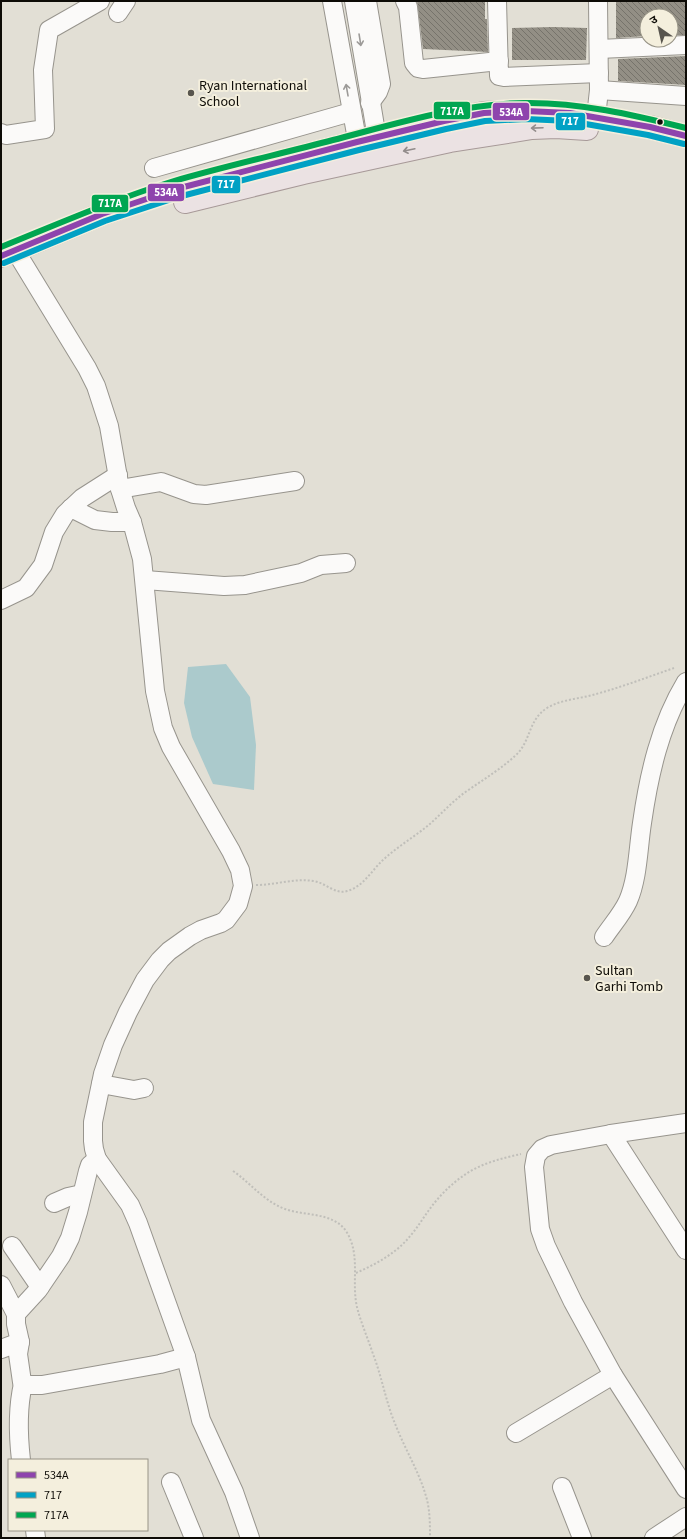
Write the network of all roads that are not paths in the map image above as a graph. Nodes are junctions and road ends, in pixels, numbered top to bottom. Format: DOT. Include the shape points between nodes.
graph roads {
  1 [pos="100,1"];
  2 [pos="332,1"];
  3 [pos="354,1"];
  4 [pos="367,1"];
  5 [pos="405,1"];
  6 [pos="497,1"];
  7 [pos="598,1"];
  8 [pos="686,44"];
  9 [pos="599,49"];
  10 [pos="499,61"];
  11 [pos="599,81"];
  12 [pos="686,96"];
  13 [pos="370,103"];
  14 [pos="352,112"];
  15 [pos="596,117"];
  16 [pos="1,133"];
  17 [pos="686,136"];
  18 [pos="368,149"];
  19 [pos="686,149"];
  20 [pos="154,168"];
  21 [pos="13,256"];
  22 [pos="1,272"];
  23 [pos="295,481"];
  24 [pos="119,482"];
  25 [pos="72,508"];
  26 [pos="132,522"];
  27 [pos="346,563"];
  28 [pos="145,580"];
  29 [pos="1,600"];
  30 [pos="686,682"];
  31 [pos="604,937"];
  32 [pos="101,1084"];
  33 [pos="144,1088"];
  34 [pos="686,1123"];
  35 [pos="611,1134"];
  36 [pos="97,1159"];
  37 [pos="82,1194"];
  38 [pos="54,1204"];
  39 [pos="12,1246"];
  40 [pos="686,1250"];
  41 [pos="1,1285"];
  42 [pos="40,1287"];
  43 [pos="16,1314"];
  44 [pos="20,1342"];
  45 [pos="1,1350"];
  46 [pos="186,1357"];
  47 [pos="613,1375"];
  48 [pos="24,1384"];
  49 [pos="516,1434"];
  50 [pos="21,1459"];
  51 [pos="171,1482"];
  52 [pos="562,1487"];
  53 [pos="686,1489"];
  54 [pos="686,1517"];
  55 [pos="194,1538"];
  56 [pos="250,1538"];
  57 [pos="582,1538"];
  58 [pos="654,1538"];
  1 -- 16 [label="street" via="49,30 43,70 45,129 6,135"];
  14 -- 2 [label="street, one-way"];
  3 -- 13 [label="street, one-way"];
  4 -- 13 [label="street" via="381,84"];
  5 -- 10 [label="street" via="408,7 414,63 418,68 424,70"];
  6 -- 10 [label="street"];
  7 -- 9 [label="street"];
  8 -- 9 [label="street"];
  9 -- 11 [label="street"];
  10 -- 11 [label="street" via="500,76 504,77"];
  11 -- 12 [label="street" via="604,92"];
  11 -- 15 [label="street"];
  13 -- 18 [label="street"];
  14 -- 18 [label="street"];
  14 -- 20 [label="street"];
  15 -- 17 [label="main road"];
  15 -- 18 [label="main road" via="552,111 499,112 444,121"];
  19 -- 18 [label="main road, one-way" via="608,132 556,127"];
  18 -- 21 [label="main road" via="303,172 142,213"];
  21 -- 22 [label="main road"];
  21 -- 24 [label="street" via="87,368 96,386 109,426"];
  23 -- 24 [label="street" via="206,495 194,494 161,482"];
  24 -- 25 [label="street" via="82,498"];
  24 -- 26 [label="street"];
  25 -- 26 [label="street" via="95,520"];
  25 -- 29 [label="street" via="54,532 43,565 26,588"];
  26 -- 28 [label="street"];
  27 -- 28 [label="street" via="320,565 302,573 245,585 224,586"];
  28 -- 32 [label="street" via="155,691 163,728 171,747 231,851 240,870 243,886 238,904 226,920 180,942 160,960 145,980 113,1045"];
  30 -- 31 [label="street" via="664,727 652,766 634,882 628,901"];
  32 -- 33 [label="street" via="134,1090"];
  32 -- 36 [label="street" via="92,1134"];
  34 -- 35 [label="street"];
  35 -- 40 [label="street"];
  35 -- 47 [label="street" via="551,1145 542,1149 536,1156 534,1167 540,1229 552,1259"];
  36 -- 37 [label="street" via="90,1165"];
  36 -- 46 [label="street" via="130,1205"];
  37 -- 38 [label="street"];
  37 -- 42 [label="street" via="70,1238"];
  39 -- 42 [label="street"];
  41 -- 43 [label="street"];
  42 -- 43 [label="street"];
  43 -- 44 [label="street"];
  44 -- 45 [label="street"];
  44 -- 48 [label="street" via="20,1379"];
  46 -- 48 [label="street" via="42,1385"];
  46 -- 56 [label="street" via="202,1420 234,1492"];
  47 -- 49 [label="street"];
  47 -- 53 [label="street"];
  48 -- 50 [label="street" via="18,1422"];
  51 -- 55 [label="street"];
  52 -- 57 [label="street"];
  54 -- 58 [label="street"];
}
